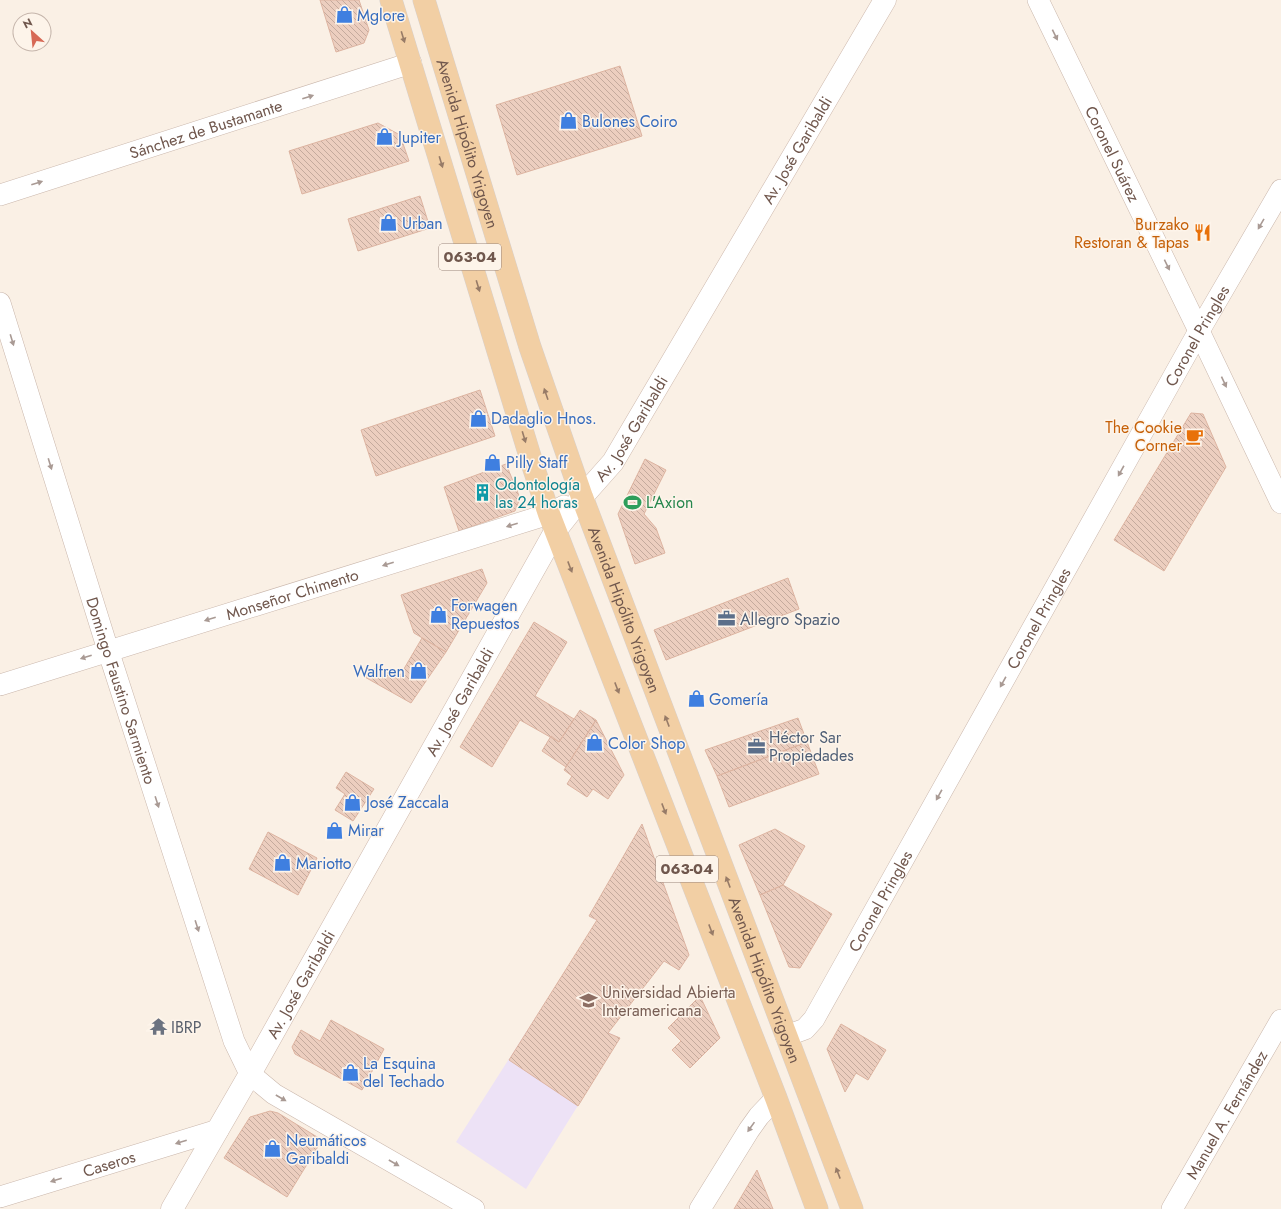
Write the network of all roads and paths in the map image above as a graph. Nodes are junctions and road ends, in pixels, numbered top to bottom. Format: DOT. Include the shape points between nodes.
graph roads {
  1 [pos="391,0"];
  2 [pos="424,0"];
  3 [pos="885,0"];
  4 [pos="1038,0"];
  5 [pos="411,64"];
  6 [pos="1281,190"];
  7 [pos="0,195"];
  8 [pos="0,303"];
  9 [pos="1199,331"];
  10 [pos="582,497"];
  11 [pos="1281,503"];
  12 [pos="553,522"];
  13 [pos="108,650"];
  14 [pos="0,685"];
  15 [pos="1281,1020"];
  16 [pos="786,1036"];
  17 [pos="250,1074"];
  18 [pos="776,1098"];
  19 [pos="218,1130"];
  20 [pos="0,1197"];
  21 [pos="172,1209"];
  22 [pos="474,1209"];
  23 [pos="700,1209"];
  24 [pos="817,1209"];
  25 [pos="852,1209"];
  26 [pos="1172,1209"];
  1 -- 5 [label="main road, Avenida Hipólito Yrigoyen / 063-04, one-way"];
  10 -- 2 [label="main road, Avenida Hipólito Yrigoyen / 063-04, one-way" via="530,347"];
  3 -- 10 [label="main road, Av. José Garibaldi" via="613,462"];
  4 -- 9 [label="street, Coronel Suárez, one-way"];
  7 -- 5 [label="street, Sánchez de Bustamante, one-way"];
  5 -- 12 [label="main road, Avenida Hipólito Yrigoyen / 063-04, one-way" via="533,466"];
  6 -- 9 [label="street, Coronel Pringles, one-way"];
  8 -- 13 [label="street, Domingo Faustino Sarmiento, one-way"];
  9 -- 11 [label="street, Coronel Suárez, one-way"];
  9 -- 16 [label="street, Coronel Pringles, one-way" via="814,1019 805,1029"];
  10 -- 12 [label="main road, Av. José Garibaldi"];
  16 -- 10 [label="main road, Avenida Hipólito Yrigoyen / 063-04, one-way"];
  12 -- 13 [label="street, Monseñor Chimento, one-way"];
  12 -- 17 [label="main road, Av. José Garibaldi"];
  12 -- 18 [label="main road, Avenida Hipólito Yrigoyen / 063-04, one-way"];
  13 -- 14 [label="street, Monseñor Chimento, one-way"];
  13 -- 17 [label="street, Domingo Faustino Sarmiento, one-way" via="234,1041"];
  15 -- 26 [label="street, Manuel A. Fernández"];
  25 -- 16 [label="main road, Avenida Hipólito Yrigoyen / 063-04, one-way"];
  17 -- 19 [label="main road, Av. José Garibaldi"];
  17 -- 22 [label="street, one-way" via="274,1094"];
  18 -- 23 [label="street, one-way" via="749,1130"];
  18 -- 24 [label="main road, Avenida Hipólito Yrigoyen / 063-04"];
  19 -- 20 [label="street, Caseros, one-way"];
  19 -- 21 [label="main road, Av. José Garibaldi"];
}
